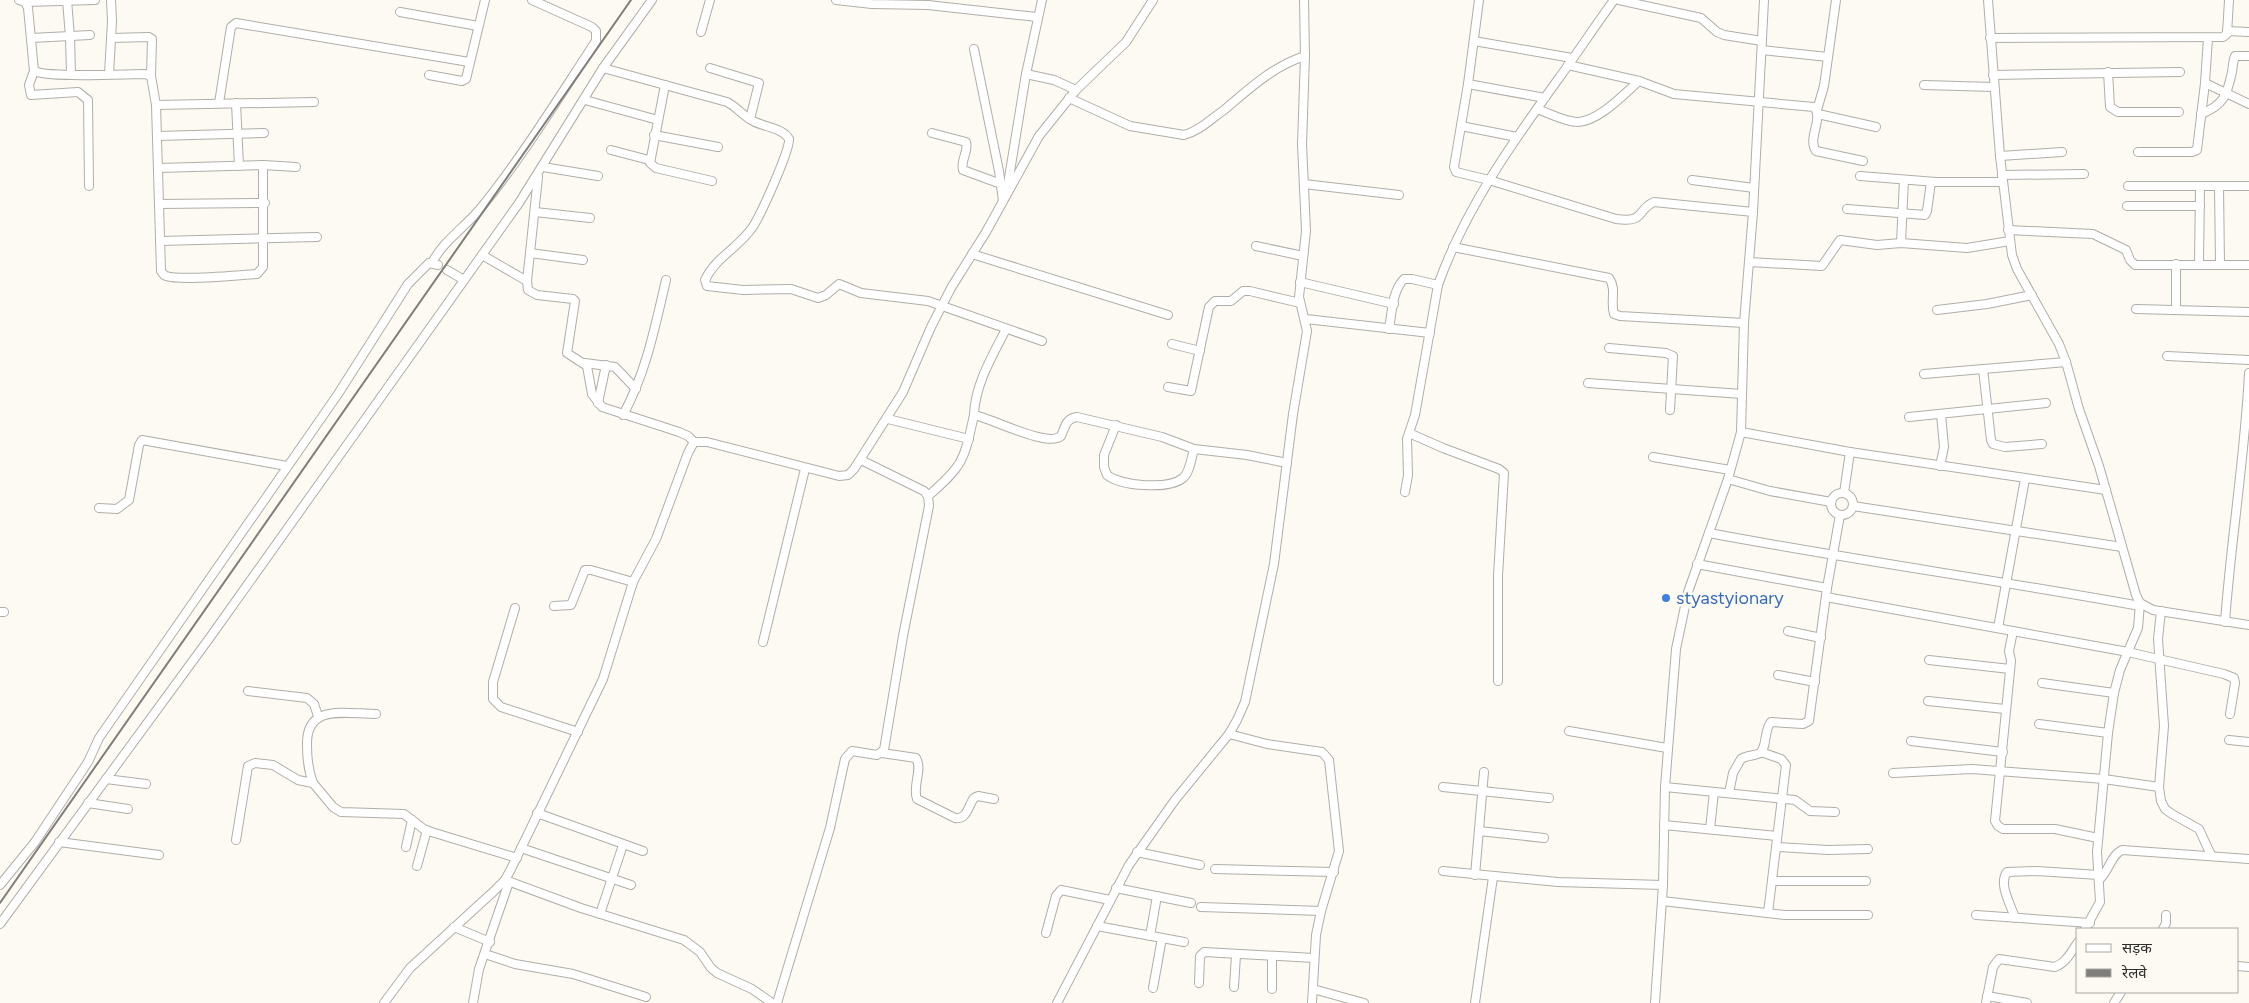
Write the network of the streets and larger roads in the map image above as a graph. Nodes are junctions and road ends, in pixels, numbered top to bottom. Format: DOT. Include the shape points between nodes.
graph roads {
  1 [pos="67,0"];
  2 [pos="95,0"];
  3 [pos="111,0"];
  4 [pos="485,0"];
  5 [pos="532,0"];
  6 [pos="652,0"];
  7 [pos="710,0"];
  8 [pos="836,0"];
  9 [pos="1042,0"];
  10 [pos="1153,0"];
  11 [pos="1304,0"];
  12 [pos="1479,0"];
  13 [pos="1614,0"];
  14 [pos="1619,0"];
  15 [pos="1764,0"];
  16 [pos="1836,0"];
  17 [pos="1988,0"];
  18 [pos="2229,0"];
  19 [pos="22,1"];
  20 [pos="956,4"];
  21 [pos="400,12"];
  22 [pos="1037,18"];
  23 [pos="478,26"];
  24 [pos="701,32"];
  25 [pos="2227,32"];
  26 [pos="2249,32"];
  27 [pos="90,35"];
  28 [pos="70,37"];
  29 [pos="31,38"];
  30 [pos="111,38"];
  31 [pos="1990,38"];
  32 [pos="2208,38"];
  33 [pos="1474,41"];
  34 [pos="1762,46"];
  35 [pos="974,49"];
  36 [pos="1305,56"];
  37 [pos="2249,56"];
  38 [pos="1828,57"];
  39 [pos="1570,61"];
  40 [pos="469,62"];
  41 [pos="603,68"];
  42 [pos="710,68"];
  43 [pos="34,70"];
  44 [pos="2108,72"];
  45 [pos="2180,72"];
  46 [pos="71,74"];
  47 [pos="108,74"];
  48 [pos="1026,74"];
  49 [pos="429,75"];
  50 [pos="1993,75"];
  51 [pos="151,76"];
  52 [pos="1639,81"];
  53 [pos="2205,83"];
  54 [pos="1468,84"];
  55 [pos="665,85"];
  56 [pos="1924,85"];
  57 [pos="1994,87"];
  58 [pos="1076,90"];
  59 [pos="2226,92"];
  60 [pos="1069,98"];
  61 [pos="1544,98"];
  62 [pos="585,100"];
  63 [pos="314,102"];
  64 [pos="1758,102"];
  65 [pos="2248,102"];
  66 [pos="219,103"];
  67 [pos="236,103"];
  68 [pos="156,105"];
  69 [pos="1537,109"];
  70 [pos="1817,112"];
  71 [pos="2179,112"];
  72 [pos="2201,114"];
  73 [pos="750,119"];
  74 [pos="658,120"];
  75 [pos="1461,126"];
  76 [pos="1876,127"];
  77 [pos="264,133"];
  78 [pos="932,133"];
  79 [pos="238,134"];
  80 [pos="654,135"];
  81 [pos="158,136"];
  82 [pos="1517,137"];
  83 [pos="718,147"];
  84 [pos="611,150"];
  85 [pos="2062,152"];
  86 [pos="2138,152"];
  87 [pos="2000,156"];
  88 [pos="650,160"];
  89 [pos="1862,161"];
  90 [pos="263,165"];
  91 [pos="239,166"];
  92 [pos="296,166"];
  93 [pos="158,168"];
  94 [pos="543,168"];
  95 [pos="2084,174"];
  96 [pos="539,175"];
  97 [pos="598,176"];
  98 [pos="1860,176"];
  99 [pos="2002,178"];
  100 [pos="1489,180"];
  101 [pos="1692,180"];
  102 [pos="1904,180"];
  103 [pos="712,181"];
  104 [pos="1931,182"];
  105 [pos="1001,184"];
  106 [pos="1304,184"];
  107 [pos="90,186"];
  108 [pos="2128,186"];
  109 [pos="2200,186"];
  110 [pos="2219,186"];
  111 [pos="2249,186"];
  112 [pos="1754,188"];
  113 [pos="1399,195"];
  114 [pos="1005,198"];
  115 [pos="264,203"];
  116 [pos="159,204"];
  117 [pos="2127,206"];
  118 [pos="2200,206"];
  119 [pos="1847,209"];
  120 [pos="535,212"];
  121 [pos="1753,212"];
  122 [pos="1902,214"];
  123 [pos="590,218"];
  124 [pos="2008,230"];
  125 [pos="317,237"];
  126 [pos="264,240"];
  127 [pos="160,241"];
  128 [pos="2010,241"];
  129 [pos="1902,243"];
  130 [pos="1256,246"];
  131 [pos="1453,247"];
  132 [pos="530,253"];
  133 [pos="482,254"];
  134 [pos="972,254"];
  135 [pos="1303,256"];
  136 [pos="582,260"];
  137 [pos="1749,262"];
  138 [pos="2176,264"];
  139 [pos="2198,264"];
  140 [pos="2220,264"];
  141 [pos="2249,265"];
  142 [pos="447,270"];
  143 [pos="464,280"];
  144 [pos="527,280"];
  145 [pos="666,280"];
  146 [pos="1300,282"];
  147 [pos="1438,285"];
  148 [pos="2032,295"];
  149 [pos="1300,303"];
  150 [pos="1394,304"];
  151 [pos="942,306"];
  152 [pos="2136,309"];
  153 [pos="1937,310"];
  154 [pos="2176,310"];
  155 [pos="2249,312"];
  156 [pos="1168,315"];
  157 [pos="1306,320"];
  158 [pos="1744,323"];
  159 [pos="1006,328"];
  160 [pos="1389,329"];
  161 [pos="1430,333"];
  162 [pos="1042,341"];
  163 [pos="1172,344"];
  164 [pos="1609,348"];
  165 [pos="1200,351"];
  166 [pos="2167,356"];
  167 [pos="2249,360"];
  168 [pos="2066,362"];
  169 [pos="585,363"];
  170 [pos="606,365"];
  171 [pos="1983,369"];
  172 [pos="2249,373"];
  173 [pos="1924,374"];
  174 [pos="1588,383"];
  175 [pos="1168,388"];
  176 [pos="636,389"];
  177 [pos="1672,389"];
  178 [pos="1742,394"];
  179 [pos="598,403"];
  180 [pos="2046,403"];
  181 [pos="1670,410"];
  182 [pos="1987,410"];
  183 [pos="1941,414"];
  184 [pos="623,415"];
  185 [pos="974,415"];
  186 [pos="1909,417"];
  187 [pos="888,419"];
  188 [pos="1116,425"];
  189 [pos="1741,432"];
  190 [pos="1409,433"];
  191 [pos="969,439"];
  192 [pos="694,442"];
  193 [pos="2042,444"];
  194 [pos="1194,449"];
  195 [pos="1850,452"];
  196 [pos="1653,457"];
  197 [pos="861,460"];
  198 [pos="1287,463"];
  199 [pos="287,466"];
  200 [pos="1940,466"];
  201 [pos="805,469"];
  202 [pos="1730,470"];
  203 [pos="1728,479"];
  204 [pos="2025,479"];
  205 [pos="2106,490"];
  206 [pos="1406,492"];
  207 [pos="1844,493"];
  208 [pos="928,496"];
  209 [pos="1831,502"];
  210 [pos="1853,506"];
  211 [pos="99,508"];
  212 [pos="1840,515"];
  213 [pos="2017,531"];
  214 [pos="1709,533"];
  215 [pos="2122,547"];
  216 [pos="1832,556"];
  217 [pos="1697,564"];
  218 [pos="633,582"];
  219 [pos="2007,583"];
  220 [pos="1827,588"];
  221 [pos="1826,597"];
  222 [pos="2140,604"];
  223 [pos="554,606"];
  224 [pos="515,608"];
  225 [pos="2161,611"];
  226 [pos="2225,622"];
  227 [pos="2249,625"];
  228 [pos="1998,628"];
  229 [pos="2013,630"];
  230 [pos="1788,631"];
  231 [pos="1820,638"];
  232 [pos="763,642"];
  233 [pos="2128,652"];
  234 [pos="2160,659"];
  235 [pos="1929,660"];
  236 [pos="2010,669"];
  237 [pos="1778,675"];
  238 [pos="1498,681"];
  239 [pos="1815,682"];
  240 [pos="2042,683"];
  241 [pos="248,691"];
  242 [pos="2114,693"];
  243 [pos="1928,701"];
  244 [pos="2005,709"];
  245 [pos="376,714"];
  246 [pos="2230,714"];
  247 [pos="318,716"];
  248 [pos="2039,724"];
  249 [pos="1569,731"];
  250 [pos="578,732"];
  251 [pos="2108,733"];
  252 [pos="1229,734"];
  253 [pos="2229,740"];
  254 [pos="1911,741"];
  255 [pos="2249,742"];
  256 [pos="1667,748"];
  257 [pos="882,752"];
  258 [pos="1761,752"];
  259 [pos="2003,752"];
  260 [pos="1484,772"];
  261 [pos="2001,772"];
  262 [pos="1893,773"];
  263 [pos="106,779"];
  264 [pos="2104,779"];
  265 [pos="313,783"];
  266 [pos="146,784"];
  267 [pos="1443,787"];
  268 [pos="1665,787"];
  269 [pos="2159,787"];
  270 [pos="1482,790"];
  271 [pos="1714,792"];
  272 [pos="1729,793"];
  273 [pos="1549,798"];
  274 [pos="1781,798"];
  275 [pos="994,799"];
  276 [pos="88,802"];
  277 [pos="128,809"];
  278 [pos="1835,812"];
  279 [pos="537,813"];
  280 [pos="412,820"];
  281 [pos="1664,824"];
  282 [pos="1710,829"];
  283 [pos="426,830"];
  284 [pos="1479,831"];
  285 [pos="1777,836"];
  286 [pos="1544,838"];
  287 [pos="2098,838"];
  288 [pos="236,840"];
  289 [pos="59,842"];
  290 [pos="623,844"];
  291 [pos="406,847"];
  292 [pos="1776,847"];
  293 [pos="521,848"];
  294 [pos="1868,849"];
  295 [pos="643,851"];
  296 [pos="1137,852"];
  297 [pos="159,855"];
  298 [pos="2211,855"];
  299 [pos="517,858"];
  300 [pos="2249,859"];
  301 [pos="1200,865"];
  302 [pos="417,866"];
  303 [pos="1214,869"];
  304 [pos="1443,871"];
  305 [pos="1334,872"];
  306 [pos="1475,875"];
  307 [pos="1493,877"];
  308 [pos="2099,877"];
  309 [pos="612,879"];
  310 [pos="1772,880"];
  311 [pos="507,881"];
  312 [pos="1866,881"];
  313 [pos="0,885"];
  314 [pos="632,885"];
  315 [pos="1663,885"];
  316 [pos="1116,888"];
  317 [pos="1157,896"];
  318 [pos="1110,900"];
  319 [pos="1662,901"];
  320 [pos="1191,903"];
  321 [pos="1201,907"];
  322 [pos="1321,911"];
  323 [pos="1768,913"];
  324 [pos="600,914"];
  325 [pos="1868,915"];
  326 [pos="1976,916"];
  327 [pos="2166,916"];
  328 [pos="2015,918"];
  329 [pos="0,924"];
  330 [pos="1097,926"];
  331 [pos="2087,926"];
  332 [pos="454,927"];
  333 [pos="2164,928"];
  334 [pos="1046,933"];
  335 [pos="1150,936"];
  336 [pos="1162,938"];
  337 [pos="490,942"];
  338 [pos="1184,942"];
  339 [pos="2076,945"];
  340 [pos="485,954"];
  341 [pos="1236,955"];
  342 [pos="1272,957"];
  343 [pos="1314,958"];
  344 [pos="1199,983"];
  345 [pos="1234,986"];
  346 [pos="1153,988"];
  347 [pos="1272,989"];
  348 [pos="1313,990"];
  349 [pos="646,997"];
  350 [pos="1987,1000"];
  351 [pos="384,1003"];
  352 [pos="473,1003"];
  353 [pos="772,1003"];
  354 [pos="777,1003"];
  355 [pos="1057,1003"];
  356 [pos="1312,1003"];
  357 [pos="1364,1003"];
  358 [pos="1475,1003"];
  359 [pos="1655,1003"];
  360 [pos="2027,1003"];
  1 -- 2 [label="street"];
  1 -- 19 [label="street"];
  1 -- 28 [label="street"];
  3 -- 30 [label="street"];
  4 -- 23 [label="street"];
  5 -- 199 [label="street" via="592,26 596,40 480,208 442,246 435,264 426,265 408,284 338,394"];
  6 -- 41 [label="street"];
  7 -- 24 [label="street"];
  8 -- 20 [label="street" via="872,4"];
  9 -- 22 [label="street"];
  10 -- 58 [label="street" via="1126,42"];
  11 -- 36 [label="street"];
  12 -- 33 [label="street"];
  13 -- 39 [label="street"];
  14 -- 34 [label="street" via="1700,18 1717,32"];
  15 -- 34 [label="street"];
  16 -- 38 [label="street"];
  17 -- 31 [label="street"];
  18 -- 25 [label="street"];
  19 -- 29 [label="street" via="28,8"];
  20 -- 22 [label="street" via="999,15"];
  21 -- 23 [label="street"];
  22 -- 48 [label="street"];
  23 -- 40 [label="street"];
  25 -- 26 [label="street"];
  25 -- 32 [label="street" via="2223,37"];
  27 -- 28 [label="street"];
  28 -- 29 [label="street"];
  28 -- 46 [label="street"];
  29 -- 43 [label="street"];
  30 -- 47 [label="street"];
  30 -- 51 [label="street" via="152,39"];
  31 -- 32 [label="street"];
  31 -- 50 [label="street"];
  32 -- 53 [label="street"];
  33 -- 39 [label="street"];
  33 -- 54 [label="street"];
  34 -- 38 [label="street"];
  34 -- 64 [label="street"];
  35 -- 105 [label="street"];
  36 -- 60 [label="street" via="1273,70 1208,122 1184,135 1130,126"];
  36 -- 106 [label="street" via="1302,115"];
  37 -- 59 [label="street" via="2234,58"];
  38 -- 70 [label="street"];
  39 -- 52 [label="street"];
  39 -- 61 [label="street"];
  40 -- 49 [label="street" via="464,80"];
  40 -- 66 [label="street" via="236,23 231,27"];
  41 -- 55 [label="street"];
  41 -- 62 [label="street"];
  42 -- 73 [label="street" via="759,83"];
  43 -- 46 [label="street"];
  43 -- 107 [label="street" via="29,85 31,96 78,92 88,100"];
  44 -- 45 [label="street"];
  44 -- 50 [label="street"];
  44 -- 71 [label="street" via="2112,110"];
  46 -- 47 [label="street"];
  47 -- 51 [label="street"];
  48 -- 58 [label="street" via="1054,80"];
  48 -- 114 [label="street"];
  50 -- 57 [label="street"];
  51 -- 68 [label="street"];
  52 -- 64 [label="street" via="1674,94"];
  52 -- 69 [label="street" via="1608,108 1584,121"];
  53 -- 59 [label="street"];
  53 -- 72 [label="street"];
  54 -- 61 [label="street"];
  54 -- 75 [label="street"];
  55 -- 73 [label="street" via="726,102"];
  55 -- 74 [label="street"];
  56 -- 57 [label="street"];
  57 -- 87 [label="street"];
  58 -- 60 [label="street"];
  59 -- 65 [label="street"];
  59 -- 72 [label="street" via="2218,106"];
  60 -- 114 [label="street" via="1039,136"];
  61 -- 69 [label="street"];
  62 -- 74 [label="street"];
  62 -- 94 [label="street"];
  63 -- 67 [label="street"];
  64 -- 70 [label="street" via="1810,106"];
  64 -- 112 [label="street"];
  66 -- 67 [label="street"];
  66 -- 68 [label="street"];
  67 -- 79 [label="street"];
  68 -- 81 [label="street"];
  69 -- 82 [label="street"];
  70 -- 76 [label="street"];
  70 -- 89 [label="street" via="1813,144 1816,151"];
  72 -- 86 [label="street" via="2197,150"];
  73 -- 151 [label="street" via="788,136 788,149 752,229 715,266 705,280 707,286 743,290 791,289 818,298 838,284 860,293 912,298"];
  74 -- 80 [label="street"];
  75 -- 82 [label="street"];
  75 -- 100 [label="street" via="1454,170"];
  77 -- 79 [label="street"];
  78 -- 105 [label="street" via="966,142 963,170"];
  79 -- 81 [label="street"];
  79 -- 91 [label="street"];
  80 -- 83 [label="street"];
  80 -- 88 [label="street"];
  81 -- 93 [label="street"];
  82 -- 100 [label="street"];
  84 -- 88 [label="street"];
  85 -- 87 [label="street"];
  87 -- 99 [label="street"];
  88 -- 103 [label="street" via="656,168"];
  90 -- 91 [label="street"];
  90 -- 92 [label="street"];
  90 -- 115 [label="street"];
  91 -- 93 [label="street"];
  93 -- 116 [label="street"];
  94 -- 96 [label="street"];
  94 -- 97 [label="street"];
  95 -- 99 [label="street"];
  96 -- 120 [label="street"];
  96 -- 133 [label="street"];
  98 -- 102 [label="street"];
  99 -- 104 [label="street"];
  99 -- 124 [label="street"];
  100 -- 121 [label="street" via="1628,221 1638,217 1654,202"];
  100 -- 131 [label="street"];
  101 -- 112 [label="street"];
  102 -- 104 [label="street"];
  102 -- 122 [label="street"];
  104 -- 122 [label="street" via="1926,213"];
  105 -- 114 [label="street"];
  106 -- 113 [label="street"];
  106 -- 135 [label="street" via="1306,231"];
  108 -- 109 [label="street"];
  109 -- 110 [label="street"];
  109 -- 118 [label="street"];
  110 -- 111 [label="street"];
  110 -- 140 [label="street"];
  112 -- 121 [label="street"];
  114 -- 134 [label="street"];
  115 -- 116 [label="street"];
  115 -- 126 [label="street"];
  116 -- 127 [label="street"];
  117 -- 118 [label="street"];
  118 -- 139 [label="street"];
  119 -- 122 [label="street"];
  120 -- 123 [label="street"];
  120 -- 132 [label="street"];
  121 -- 137 [label="street"];
  122 -- 129 [label="street"];
  124 -- 128 [label="street"];
  124 -- 138 [label="street" via="2094,234 2126,250 2132,263"];
  125 -- 126 [label="street"];
  126 -- 127 [label="street"];
  126 -- 127 [label="street" via="263,267 257,274 201,277 162,274"];
  128 -- 129 [label="street" via="1968,248"];
  128 -- 148 [label="street" via="2017,269"];
  129 -- 137 [label="street" via="1877,245 1840,240 1822,266"];
  130 -- 135 [label="street"];
  131 -- 147 [label="street"];
  131 -- 158 [label="street" via="1609,278 1614,285 1612,308 1614,314 1620,316"];
  132 -- 136 [label="street"];
  132 -- 144 [label="street"];
  133 -- 143 [label="street"];
  133 -- 144 [label="street"];
  134 -- 151 [label="street"];
  134 -- 156 [label="street"];
  135 -- 146 [label="street"];
  137 -- 158 [label="street"];
  138 -- 139 [label="street"];
  138 -- 154 [label="street"];
  139 -- 140 [label="street"];
  140 -- 141 [label="street"];
  142 -- 143 [label="street"];
  143 -- 263 [label="street" via="212,636"];
  144 -- 169 [label="street" via="528,290 532,293 574,300 567,353"];
  145 -- 176 [label="street"];
  146 -- 149 [label="street"];
  146 -- 150 [label="street"];
  147 -- 150 [label="street" via="1404,279 1399,284"];
  147 -- 161 [label="street"];
  148 -- 153 [label="street"];
  148 -- 168 [label="street"];
  149 -- 157 [label="street"];
  149 -- 165 [label="street" via="1250,291 1243,291 1231,301 1214,301 1209,307"];
  150 -- 160 [label="street"];
  151 -- 159 [label="street"];
  151 -- 187 [label="street" via="904,392"];
  152 -- 154 [label="street"];
  154 -- 155 [label="street"];
  157 -- 160 [label="street"];
  157 -- 198 [label="street" via="1306,344"];
  158 -- 178 [label="street"];
  159 -- 162 [label="street"];
  159 -- 185 [label="street" via="981,381"];
  160 -- 161 [label="street"];
  161 -- 190 [label="street"];
  163 -- 165 [label="street"];
  164 -- 177 [label="street" via="1670,354 1674,361"];
  165 -- 175 [label="street" via="1191,391"];
  166 -- 167 [label="street"];
  168 -- 171 [label="street"];
  168 -- 205 [label="street"];
  169 -- 170 [label="street"];
  169 -- 179 [label="street" via="592,394"];
  170 -- 176 [label="street" via="615,367"];
  170 -- 179 [label="street"];
  171 -- 173 [label="street"];
  171 -- 182 [label="street"];
  172 -- 226 [label="street"];
  174 -- 177 [label="street"];
  176 -- 184 [label="street"];
  177 -- 178 [label="street"];
  177 -- 181 [label="street"];
  178 -- 189 [label="street"];
  179 -- 184 [label="street" via="608,411"];
  180 -- 182 [label="street"];
  182 -- 183 [label="street"];
  182 -- 193 [label="street" via="1991,440 1997,446"];
  183 -- 186 [label="street"];
  183 -- 200 [label="street" via="1944,447"];
  184 -- 192 [label="street" via="679,432"];
  185 -- 188 [label="street" via="1053,439 1059,438 1072,417"];
  185 -- 191 [label="street"];
  187 -- 191 [label="street"];
  187 -- 197 [label="street"];
  188 -- 194 [label="street"];
  188 -- 194 [label="street" via="1103,460 1107,475 1118,481 1159,485 1180,480 1187,473"];
  189 -- 195 [label="street"];
  189 -- 202 [label="street"];
  190 -- 206 [label="street"];
  190 -- 238 [label="street" via="1499,468 1504,473 1498,576"];
  191 -- 208 [label="street" via="954,474"];
  192 -- 201 [label="street" via="707,442"];
  192 -- 218 [label="street" via="656,539"];
  194 -- 198 [label="street"];
  195 -- 200 [label="street"];
  195 -- 207 [label="street"];
  196 -- 202 [label="street"];
  197 -- 201 [label="street" via="848,475"];
  197 -- 208 [label="street" via="924,491"];
  198 -- 252 [label="street" via="1264,616 1245,702"];
  199 -- 211 [label="street" via="142,440 138,445 129,500 117,509"];
  199 -- 313 [label="street" via="99,738 88,762 35,842"];
  200 -- 204 [label="street"];
  201 -- 232 [label="street"];
  202 -- 203 [label="street"];
  203 -- 209 [label="street" via="1770,491"];
  203 -- 214 [label="street"];
  204 -- 205 [label="street"];
  204 -- 213 [label="street"];
  205 -- 215 [label="street"];
  207 -- 209 [label="street" via="1834,496"];
  207 -- 210 [label="street" via="1850,496"];
  208 -- 257 [label="street" via="929,506"];
  209 -- 212 [label="street" via="1834,512"];
  210 -- 212 [label="street" via="1847,514"];
  210 -- 213 [label="street"];
  212 -- 216 [label="street"];
  213 -- 215 [label="street"];
  213 -- 219 [label="street"];
  214 -- 216 [label="street"];
  214 -- 217 [label="street"];
  215 -- 222 [label="street"];
  216 -- 219 [label="street"];
  216 -- 220 [label="street"];
  217 -- 220 [label="street"];
  217 -- 256 [label="street" via="1676,650"];
  218 -- 223 [label="street" via="585,570 570,605"];
  218 -- 250 [label="street" via="603,679"];
  219 -- 222 [label="street"];
  219 -- 228 [label="street"];
  220 -- 221 [label="street"];
  221 -- 228 [label="street"];
  221 -- 231 [label="street"];
  222 -- 225 [label="street"];
  222 -- 233 [label="street" via="2138,628"];
  224 -- 250 [label="street" via="493,682 493,699 501,707"];
  225 -- 226 [label="street"];
  225 -- 234 [label="street"];
  226 -- 227 [label="street"];
  228 -- 229 [label="street"];
  229 -- 233 [label="street"];
  229 -- 236 [label="street" via="2008,651"];
  230 -- 231 [label="street"];
  231 -- 239 [label="street"];
  233 -- 234 [label="street"];
  233 -- 242 [label="street"];
  234 -- 246 [label="street" via="2230,676 2235,683"];
  234 -- 269 [label="street" via="2164,726"];
  235 -- 236 [label="street"];
  236 -- 244 [label="street"];
  237 -- 239 [label="street"];
  239 -- 258 [label="street" via="1809,721 1804,724 1771,722 1766,728"];
  240 -- 242 [label="street"];
  241 -- 247 [label="street" via="307,698 314,704"];
  242 -- 251 [label="street"];
  243 -- 244 [label="street"];
  244 -- 259 [label="street"];
  245 -- 247 [label="street"];
  247 -- 265 [label="street" via="306,736 307,765"];
  248 -- 251 [label="street"];
  249 -- 256 [label="street"];
  250 -- 279 [label="street"];
  251 -- 264 [label="street"];
  252 -- 296 [label="street"];
  252 -- 305 [label="street" via="1326,755 1339,842"];
  253 -- 255 [label="street"];
  254 -- 259 [label="street"];
  256 -- 268 [label="street"];
  257 -- 275 [label="street" via="916,758 919,766 916,799 955,818 965,816 978,796"];
  257 -- 354 [label="street" via="852,751 845,760 830,828"];
  258 -- 272 [label="street" via="1741,759"];
  258 -- 274 [label="street" via="1784,761 1786,771"];
  259 -- 261 [label="street"];
  260 -- 270 [label="street"];
  261 -- 262 [label="street" via="1972,769"];
  261 -- 264 [label="street"];
  261 -- 287 [label="street" via="1998,826 2013,830 2070,831"];
  263 -- 266 [label="street"];
  263 -- 276 [label="street"];
  264 -- 269 [label="street"];
  264 -- 287 [label="street"];
  265 -- 280 [label="street" via="341,812 400,814"];
  265 -- 288 [label="street" via="298,780 273,765 248,766"];
  267 -- 270 [label="street"];
  268 -- 271 [label="street"];
  268 -- 281 [label="street"];
  269 -- 298 [label="street" via="2165,809 2199,830"];
  270 -- 273 [label="street"];
  270 -- 284 [label="street"];
  271 -- 272 [label="street"];
  271 -- 282 [label="street"];
  272 -- 274 [label="street"];
  274 -- 278 [label="street" via="1800,802 1810,811"];
  274 -- 285 [label="street"];
  276 -- 277 [label="street"];
  276 -- 289 [label="street"];
  279 -- 290 [label="street"];
  279 -- 293 [label="street"];
  280 -- 283 [label="street"];
  280 -- 291 [label="street"];
  281 -- 282 [label="street"];
  281 -- 315 [label="street"];
  282 -- 285 [label="street"];
  283 -- 299 [label="street"];
  283 -- 302 [label="street"];
  284 -- 286 [label="street"];
  284 -- 306 [label="street"];
  285 -- 292 [label="street"];
  287 -- 308 [label="street"];
  289 -- 297 [label="street"];
  289 -- 329 [label="street"];
  290 -- 295 [label="street"];
  290 -- 309 [label="street"];
  292 -- 294 [label="street"];
  292 -- 310 [label="street"];
  293 -- 299 [label="street"];
  293 -- 309 [label="street"];
  296 -- 301 [label="street"];
  296 -- 316 [label="street"];
  298 -- 300 [label="street"];
  298 -- 308 [label="street" via="2122,850 2115,855 2107,872"];
  299 -- 311 [label="street"];
  303 -- 305 [label="street"];
  304 -- 306 [label="street"];
  305 -- 322 [label="street"];
  306 -- 307 [label="street"];
  307 -- 315 [label="street"];
  307 -- 358 [label="street"];
  308 -- 328 [label="street" via="2037,871 2007,872 2003,885"];
  308 -- 331 [label="street" via="2100,902"];
  309 -- 314 [label="street"];
  309 -- 324 [label="street"];
  310 -- 312 [label="street"];
  310 -- 323 [label="street"];
  311 -- 324 [label="street"];
  311 -- 332 [label="street"];
  311 -- 337 [label="street"];
  315 -- 319 [label="street"];
  316 -- 317 [label="street"];
  316 -- 318 [label="street"];
  317 -- 320 [label="street"];
  317 -- 335 [label="street"];
  318 -- 330 [label="street"];
  318 -- 334 [label="street" via="1061,890 1056,896"];
  319 -- 323 [label="street"];
  319 -- 359 [label="street"];
  321 -- 322 [label="street"];
  322 -- 343 [label="street"];
  323 -- 325 [label="street"];
  324 -- 353 [label="street" via="693,945 717,973 752,989"];
  326 -- 328 [label="street"];
  327 -- 333 [label="street"];
  328 -- 331 [label="street"];
  330 -- 335 [label="street"];
  330 -- 355 [label="street"];
  332 -- 337 [label="street"];
  332 -- 351 [label="street" via="410,968"];
  335 -- 336 [label="street"];
  336 -- 338 [label="street"];
  336 -- 346 [label="street"];
  337 -- 340 [label="street"];
  339 -- 350 [label="street" via="2055,967 1999,959 1993,967"];
  340 -- 349 [label="street" via="516,964 578,975"];
  340 -- 352 [label="street" via="475,983"];
  341 -- 342 [label="street"];
  341 -- 344 [label="street" via="1203,952"];
  341 -- 345 [label="street"];
  342 -- 343 [label="street"];
  342 -- 347 [label="street"];
  343 -- 348 [label="street"];
  348 -- 356 [label="street"];
  348 -- 357 [label="street"];
  350 -- 360 [label="street"];
}
